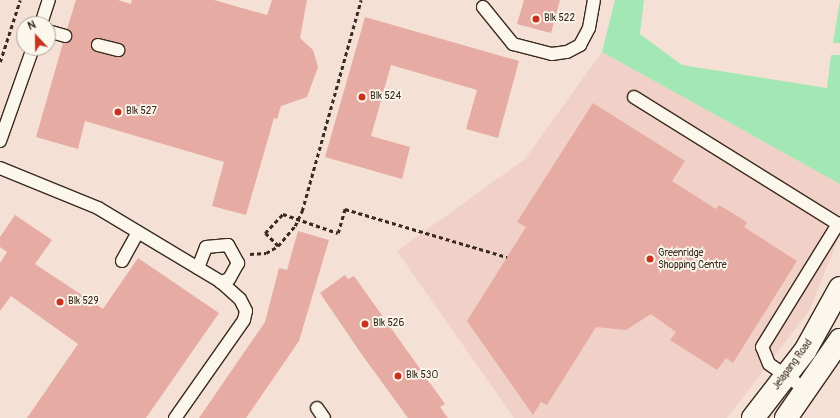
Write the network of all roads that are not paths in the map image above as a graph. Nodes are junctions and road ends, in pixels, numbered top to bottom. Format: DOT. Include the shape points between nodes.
graph roads {
  1 [pos="48,0"];
  2 [pos="594,0"];
  3 [pos="483,7"];
  4 [pos="43,16"];
  5 [pos="56,33"];
  6 [pos="65,36"];
  7 [pos="98,44"];
  8 [pos="118,50"];
  9 [pos="30,56"];
  10 [pos="634,97"];
  11 [pos="0,141"];
  12 [pos="0,168"];
  13 [pos="839,224"];
  14 [pos="138,232"];
  15 [pos="122,261"];
  16 [pos="198,268"];
  17 [pos="221,282"];
  18 [pos="840,288"];
  19 [pos="840,340"];
  20 [pos="786,375"];
  21 [pos="808,391"];
  22 [pos="175,418"];
  23 [pos="753,418"];
  24 [pos="786,418"];
  1 -- 4 [label="lane"];
  2 -- 3 [label="lane" via="589,28 580,45 567,52 552,54 513,44"];
  5 -- 6 [label="lane"];
  7 -- 8 [label="lane"];
  9 -- 11 [label="lane"];
  10 -- 13 [label="lane"];
  12 -- 14 [label="lane" via="98,208"];
  13 -- 20 [label="lane" via="764,341 765,359"];
  14 -- 15 [label="lane"];
  14 -- 16 [label="lane"];
  16 -- 17 [label="lane"];
  16 -- 17 [label="lane" via="200,255 215,244 228,245 236,255 236,272"];
  17 -- 22 [label="lane" via="240,299 246,316"];
  18 -- 20 [label="street, Jelapang Road" via="805,351"];
  19 -- 21 [label="street"];
  20 -- 21 [label="lane"];
  20 -- 23 [label="street, Jelapang Road"];
  21 -- 24 [label="street"];
}
